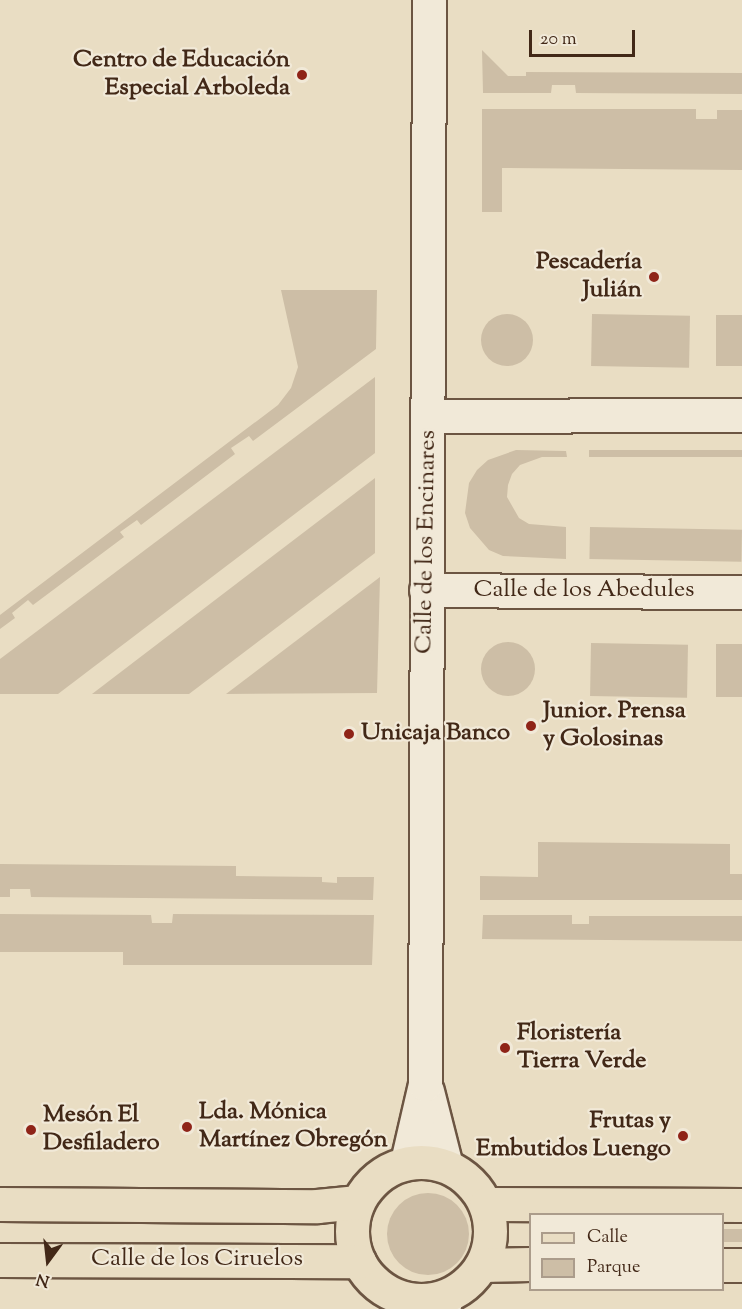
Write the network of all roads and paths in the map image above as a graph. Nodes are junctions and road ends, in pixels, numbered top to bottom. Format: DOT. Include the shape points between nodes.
graph roads {
  1 [pos="429,0"];
  2 [pos="742,415"];
  3 [pos="429,416"];
  4 [pos="426,590"];
  5 [pos="742,592"];
  6 [pos="424,1084"];
  7 [pos="407,1162"];
  8 [pos="447,1166"];
  9 [pos="358,1202"];
  10 [pos="0,1204"];
  11 [pos="486,1204"];
  12 [pos="742,1205"];
  13 [pos="0,1260"];
  14 [pos="359,1261"];
  15 [pos="529,1264"];
  16 [pos="483,1265"];
  17 [pos="724,1265"];
  18 [pos="742,1265"];
  19 [pos="444,1303"];
  20 [pos="407,1304"];
  1 -- 3 [label="street, Calle de los Encinares"];
  2 -- 3 [label="street"];
  3 -- 4 [label="street, Calle de los Encinares"];
  4 -- 5 [label="street, Calle de los Abedules"];
  4 -- 6 [label="street, Calle de los Encinares"];
  6 -- 7 [label="street, Calle de los Encinares"];
  6 -- 8 [label="street, Calle de los Encinares"];
  7 -- 8 [label="main road"];
  7 -- 9 [label="main road" via="380,1175"];
  8 -- 11 [label="main road" via="462,1174"];
  9 -- 10 [label="main road" via="317,1206"];
  9 -- 14 [label="main road" via="352,1230"];
  11 -- 12 [label="main road"];
  11 -- 16 [label="main road" via="491,1223"];
  13 -- 14 [label="main road, Calle de los Ciruelos"];
  14 -- 20 [label="main road" via="368,1276"];
  15 -- 16 [label="main road"];
  16 -- 19 [label="main road"];
  17 -- 18 [label="main road"];
  19 -- 20 [label="main road" via="426,1300"];
}
